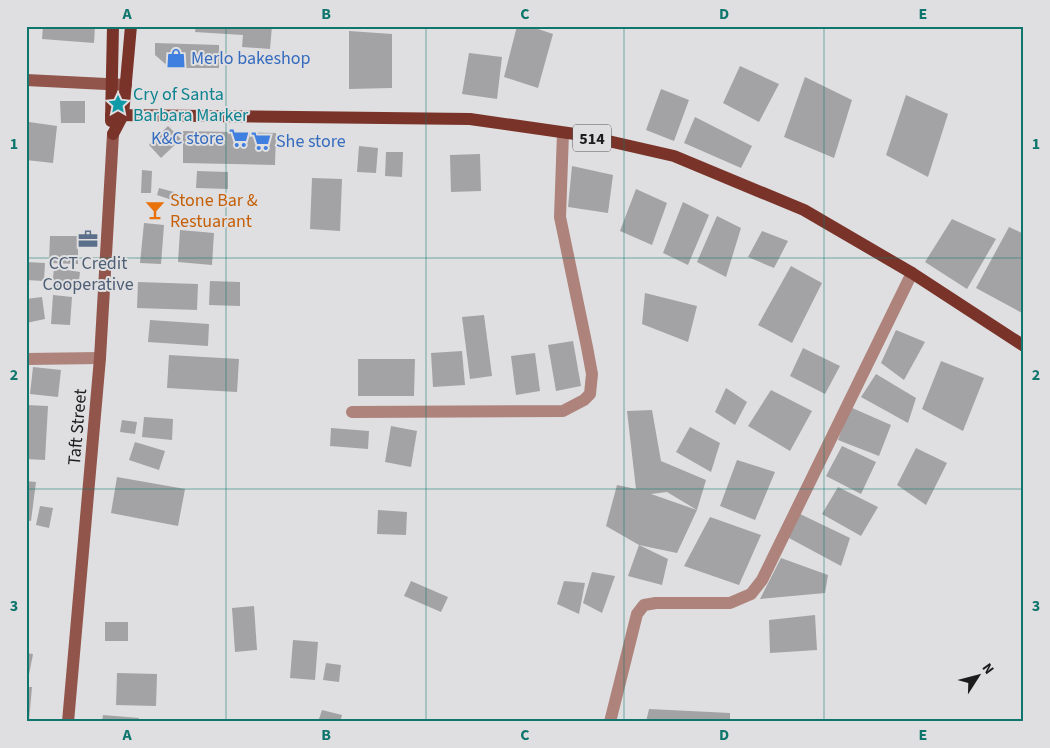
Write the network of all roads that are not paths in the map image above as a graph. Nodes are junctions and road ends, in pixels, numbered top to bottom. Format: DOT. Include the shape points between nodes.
graph roads {
  1 [pos="113,26"];
  2 [pos="131,26"];
  3 [pos="26,80"];
  4 [pos="112,83"];
  5 [pos="126,84"];
  6 [pos="117,115"];
  7 [pos="563,133"];
  8 [pos="912,273"];
  9 [pos="1024,346"];
  10 [pos="100,358"];
  11 [pos="26,359"];
  12 [pos="352,412"];
  13 [pos="68,722"];
  14 [pos="610,722"];
  1 -- 4 [label="main road"];
  2 -- 5 [label="main road"];
  3 -- 4 [label="main road"];
  4 -- 5 [label="main road"];
  4 -- 6 [label="main road"];
  5 -- 6 [label="main road"];
  6 -- 7 [label="main road, 514" via="470,120"];
  6 -- 10 [label="main road, Taft Street" via="113,134"];
  7 -- 8 [label="main road, 514" via="674,156 804,210"];
  7 -- 12 [label="street" via="560,217 592,374 590,394 563,411"];
  8 -- 9 [label="main road, 514"];
  8 -- 14 [label="street" via="762,580 751,594 730,603 644,605 637,614"];
  10 -- 11 [label="street"];
  10 -- 13 [label="main road, Taft Street"];
}
